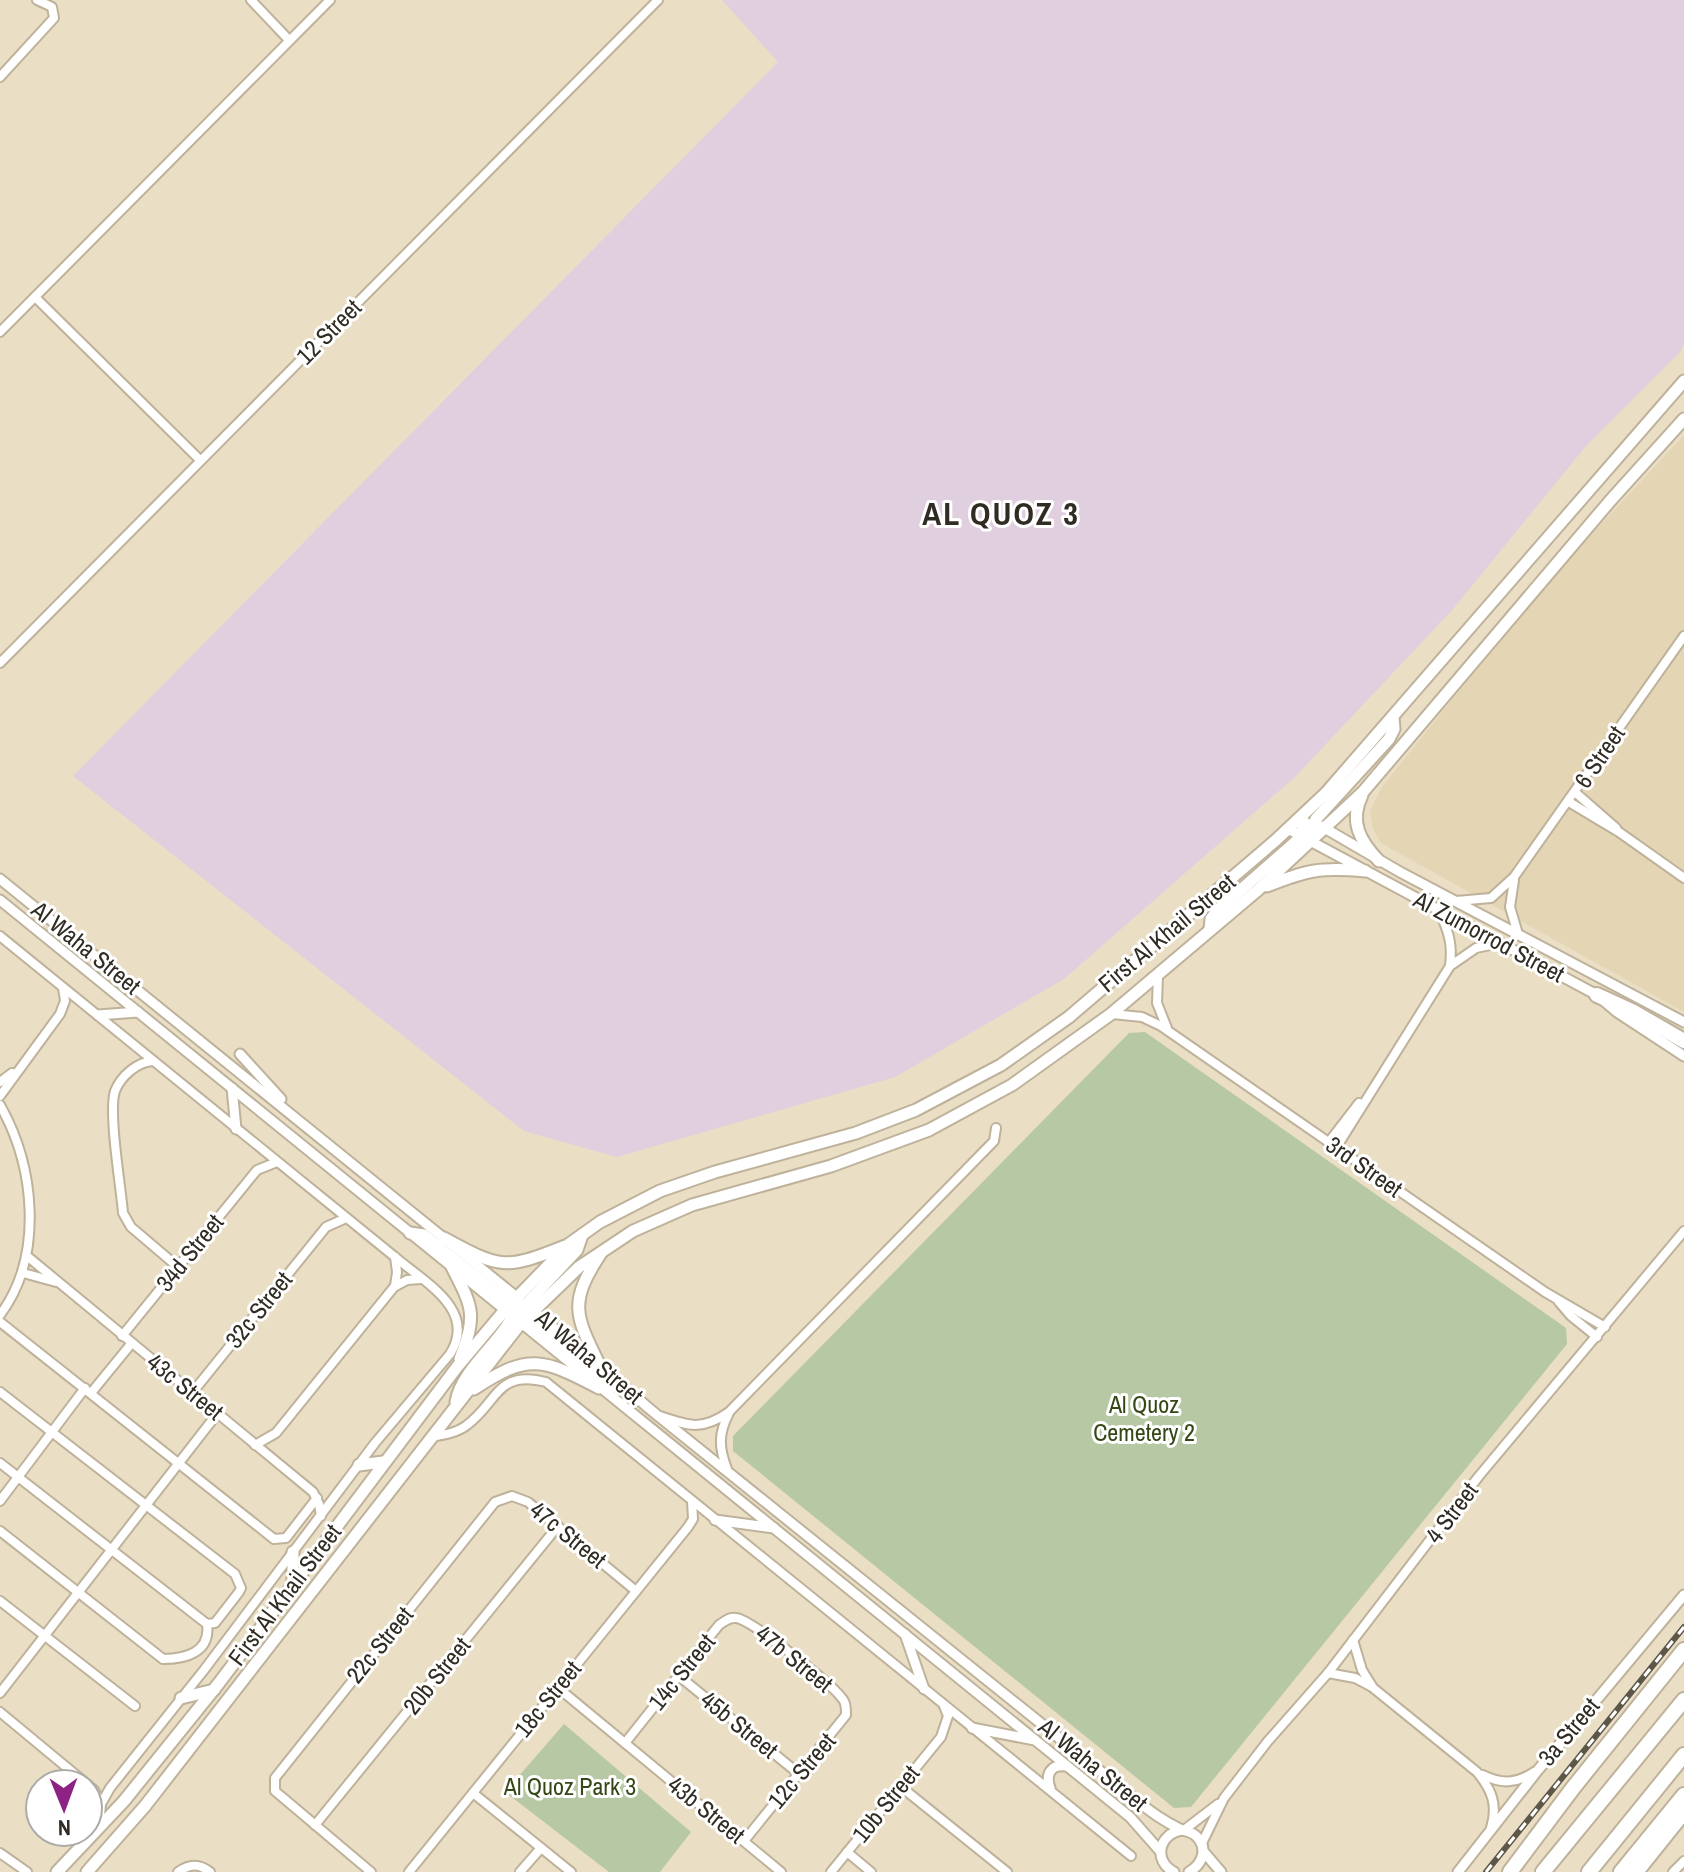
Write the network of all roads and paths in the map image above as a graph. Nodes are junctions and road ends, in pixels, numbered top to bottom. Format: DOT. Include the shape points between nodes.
graph roads {
  1 [pos="37,0"];
  2 [pos="251,0"];
  3 [pos="330,0"];
  4 [pos="658,0"];
  5 [pos="289,40"];
  6 [pos="0,77"];
  7 [pos="35,297"];
  8 [pos="0,332"];
  9 [pos="1684,381"];
  10 [pos="1684,419"];
  11 [pos="200,460"];
  12 [pos="1684,636"];
  13 [pos="0,663"];
  14 [pos="1363,792"];
  15 [pos="1576,793"];
  16 [pos="1569,802"];
  17 [pos="1314,822"];
  18 [pos="1288,829"];
  19 [pos="1619,832"];
  20 [pos="1306,839"];
  21 [pos="1379,861"];
  22 [pos="1365,871"];
  23 [pos="1514,877"];
  24 [pos="1684,878"];
  25 [pos="0,879"];
  26 [pos="1259,889"];
  27 [pos="0,900"];
  28 [pos="1455,901"];
  29 [pos="1439,911"];
  30 [pos="1210,929"];
  31 [pos="1518,934"];
  32 [pos="0,936"];
  33 [pos="1501,943"];
  34 [pos="15,948"];
  35 [pos="3,950"];
  36 [pos="1450,966"];
  37 [pos="1158,972"];
  38 [pos="63,987"];
  39 [pos="1597,995"];
  40 [pos="83,1004"];
  41 [pos="138,1012"];
  42 [pos="60,1014"];
  43 [pos="1111,1014"];
  44 [pos="98,1015"];
  45 [pos="1684,1022"];
  46 [pos="1169,1032"];
  47 [pos="1684,1041"];
  48 [pos="131,1043"];
  49 [pos="240,1054"];
  50 [pos="1684,1056"];
  51 [pos="153,1061"];
  52 [pos="20,1068"];
  53 [pos="133,1068"];
  54 [pos="0,1082"];
  55 [pos="232,1088"];
  56 [pos="0,1096"];
  57 [pos="0,1105"];
  58 [pos="299,1120"];
  59 [pos="996,1128"];
  60 [pos="236,1129"];
  61 [pos="1332,1145"];
  62 [pos="260,1149"];
  63 [pos="277,1162"];
  64 [pos="257,1170"];
  65 [pos="329,1204"];
  66 [pos="346,1218"];
  67 [pos="326,1227"];
  68 [pos="1684,1231"];
  69 [pos="410,1233"];
  70 [pos="582,1235"];
  71 [pos="444,1238"];
  72 [pos="569,1244"];
  73 [pos="605,1248"];
  74 [pos="27,1256"];
  75 [pos="395,1257"];
  76 [pos="178,1267"];
  77 [pos="452,1267"];
  78 [pos="23,1273"];
  79 [pos="421,1279"];
  80 [pos="56,1282"];
  81 [pos="394,1287"];
  82 [pos="1559,1302"];
  83 [pos="518,1310"];
  84 [pos="0,1315"];
  85 [pos="0,1322"];
  86 [pos="1605,1327"];
  87 [pos="122,1336"];
  88 [pos="1597,1337"];
  89 [pos="131,1344"];
  90 [pos="600,1366"];
  91 [pos="457,1367"];
  92 [pos="599,1388"];
  93 [pos="625,1388"];
  94 [pos="88,1391"];
  95 [pos="0,1392"];
  96 [pos="192,1393"];
  97 [pos="463,1396"];
  98 [pos="455,1406"];
  99 [pos="729,1412"];
  100 [pos="217,1414"];
  101 [pos="657,1415"];
  102 [pos="52,1432"];
  103 [pos="276,1433"];
  104 [pos="431,1437"];
  105 [pos="255,1445"];
  106 [pos="272,1459"];
  107 [pos="180,1462"];
  108 [pos="383,1462"];
  109 [pos="0,1463"];
  110 [pos="359,1465"];
  111 [pos="727,1469"];
  112 [pos="18,1477"];
  113 [pos="342,1489"];
  114 [pos="315,1495"];
  115 [pos="0,1501"];
  116 [pos="692,1501"];
  117 [pos="495,1502"];
  118 [pos="146,1505"];
  119 [pos="321,1517"];
  120 [pos="715,1520"];
  121 [pos="558,1526"];
  122 [pos="688,1527"];
  123 [pos="774,1528"];
  124 [pos="0,1531"];
  125 [pos="112,1550"];
  126 [pos="293,1552"];
  127 [pos="293,1586"];
  128 [pos="636,1591"];
  129 [pos="78,1592"];
  130 [pos="1684,1595"];
  131 [pos="0,1601"];
  132 [pos="747,1622"];
  133 [pos="207,1624"];
  134 [pos="905,1634"];
  135 [pos="45,1636"];
  136 [pos="1353,1640"];
  137 [pos="1684,1650"];
  138 [pos="1328,1673"];
  139 [pos="679,1676"];
  140 [pos="557,1687"];
  141 [pos="1372,1687"];
  142 [pos="924,1689"];
  143 [pos="214,1690"];
  144 [pos="0,1693"];
  145 [pos="841,1697"];
  146 [pos="181,1698"];
  147 [pos="1684,1700"];
  148 [pos="941,1703"];
  149 [pos="135,1706"];
  150 [pos="0,1712"];
  151 [pos="972,1728"];
  152 [pos="941,1737"];
  153 [pos="1035,1740"];
  154 [pos="625,1743"];
  155 [pos="1684,1755"];
  156 [pos="1066,1766"];
  157 [pos="70,1768"];
  158 [pos="1538,1770"];
  159 [pos="1477,1772"];
  160 [pos="799,1774"];
  161 [pos="104,1783"];
  162 [pos="113,1783"];
  163 [pos="900,1786"];
  164 [pos="1050,1788"];
  165 [pos="473,1793"];
  166 [pos="1684,1795"];
  167 [pos="1224,1798"];
  168 [pos="104,1799"];
  169 [pos="1684,1812"];
  170 [pos="104,1823"];
  171 [pos="315,1825"];
  172 [pos="1183,1830"];
  173 [pos="1489,1832"];
  174 [pos="744,1841"];
  175 [pos="1202,1847"];
  176 [pos="80,1848"];
  177 [pos="541,1848"];
  178 [pos="847,1852"];
  179 [pos="0,1853"];
  180 [pos="1131,1856"];
  181 [pos="1684,1861"];
  182 [pos="1161,1862"];
  183 [pos="208,1870"];
  184 [pos="23,1871"];
  185 [pos="57,1872"];
  186 [pos="87,1872"];
  187 [pos="178,1872"];
  188 [pos="371,1872"];
  189 [pos="409,1872"];
  190 [pos="520,1872"];
  191 [pos="571,1872"];
  192 [pos="781,1872"];
  193 [pos="831,1872"];
  194 [pos="871,1872"];
  195 [pos="1007,1872"];
  196 [pos="1174,1872"];
  197 [pos="1189,1872"];
  198 [pos="1221,1872"];
  199 [pos="1458,1872"];
  200 [pos="1510,1872"];
  201 [pos="1543,1872"];
  202 [pos="1589,1872"];
  203 [pos="1621,1872"];
  204 [pos="1636,1872"];
  205 [pos="1673,1872"];
  1 -- 6 [label="street" via="52,7 54,18"];
  2 -- 5 [label="street"];
  3 -- 5 [label="street"];
  4 -- 11 [label="street, 12 Street"];
  5 -- 7 [label="street"];
  7 -- 8 [label="street"];
  7 -- 11 [label="street"];
  9 -- 17 [label="main road, First Al Khail Street" via="1338,781"];
  10 -- 14 [label="main road, First Al Khail Street"];
  11 -- 13 [label="street, 12 Street"];
  12 -- 15 [label="street, 6 Street"];
  14 -- 17 [label="main road, First Al Khail Street"];
  14 -- 21 [label="main road" via="1356,826"];
  15 -- 16 [label="street, 6 Street"];
  15 -- 19 [label="street"];
  16 -- 19 [label="street"];
  16 -- 23 [label="street, 6 Street"];
  17 -- 18 [label="main road, First Al Khail Street"];
  17 -- 20 [label="main road, First Al Khail Street"];
  17 -- 20 [label="main road" via="1305,827"];
  17 -- 21 [label="street, Al Zumorrod Street"];
  18 -- 20 [label="street, Al Zumorrod Street"];
  18 -- 70 [label="main road, First Al Khail Street" via="1069,1017 973,1081 856,1133 660,1191"];
  19 -- 24 [label="street"];
  20 -- 22 [label="street, Al Zumorrod Street"];
  20 -- 26 [label="main road, First Al Khail Street"];
  20 -- 30 [label="main road" via="1218,910"];
  21 -- 28 [label="street, Al Zumorrod Street"];
  22 -- 26 [label="main road" via="1318,868"];
  22 -- 29 [label="street, Al Zumorrod Street"];
  23 -- 28 [label="street, 6 Street" via="1491,898"];
  23 -- 31 [label="street" via="1510,907"];
  25 -- 58 [label="street, Al Waha Street"];
  26 -- 30 [label="main road, First Al Khail Street"];
  27 -- 41 [label="street, Al Waha Street"];
  28 -- 31 [label="street, Al Zumorrod Street"];
  29 -- 33 [label="street, Al Zumorrod Street"];
  29 -- 36 [label="street" via="1452,945"];
  30 -- 37 [label="main road, First Al Khail Street"];
  31 -- 45 [label="street, Al Zumorrod Street"];
  32 -- 34 [label="street"];
  33 -- 36 [label="street" via="1476,948"];
  33 -- 39 [label="street, Al Zumorrod Street"];
  34 -- 35 [label="street"];
  34 -- 38 [label="street"];
  36 -- 61 [label="street"];
  37 -- 43 [label="main road, First Al Khail Street"];
  37 -- 46 [label="street" via="1157,1003"];
  38 -- 40 [label="street"];
  38 -- 42 [label="street"];
  39 -- 47 [label="highway"];
  39 -- 50 [label="street, Al Zumorrod Street"];
  40 -- 42 [label="street"];
  40 -- 44 [label="street"];
  41 -- 44 [label="street"];
  41 -- 55 [label="street, Al Waha Street"];
  42 -- 52 [label="street"];
  43 -- 46 [label="street, 3rd Street" via="1142,1017"];
  43 -- 73 [label="main road, First Al Khail Street" via="1012,1085 929,1130 831,1166 692,1205"];
  44 -- 48 [label="street"];
  46 -- 61 [label="street, 3rd Street"];
  48 -- 51 [label="street"];
  48 -- 53 [label="street"];
  49 -- 58 [label="street"];
  51 -- 53 [label="street"];
  51 -- 60 [label="street"];
  52 -- 54 [label="street"];
  52 -- 56 [label="street"];
  53 -- 76 [label="street" via="118,1085 113,1101 123,1213 131,1227"];
  55 -- 60 [label="street"];
  55 -- 69 [label="street, Al Waha Street"];
  57 -- 74 [label="street" via="24,1163"];
  58 -- 71 [label="street, Al Waha Street"];
  59 -- 99 [label="street" via="994,1141"];
  60 -- 62 [label="street"];
  61 -- 82 [label="street, 3rd Street"];
  62 -- 63 [label="street"];
  62 -- 64 [label="street"];
  63 -- 64 [label="street, 34d Street"];
  63 -- 65 [label="street"];
  64 -- 76 [label="street, 34d Street"];
  65 -- 66 [label="street"];
  65 -- 67 [label="street"];
  66 -- 67 [label="street, 32c Street"];
  66 -- 75 [label="street"];
  67 -- 96 [label="street, 32c Street"];
  68 -- 86 [label="street, 4 Street"];
  69 -- 77 [label="street, Al Waha Street"];
  69 -- 83 [label="main road" via="424,1235"];
  70 -- 72 [label="main road, First Al Khail Street"];
  70 -- 83 [label="main road" via="577,1250"];
  71 -- 72 [label="main road" via="488,1261 510,1265"];
  71 -- 83 [label="street, Al Waha Street"];
  72 -- 83 [label="main road, First Al Khail Street"];
  73 -- 83 [label="main road, First Al Khail Street"];
  73 -- 90 [label="main road" via="585,1278 578,1308"];
  74 -- 78 [label="street"];
  74 -- 80 [label="street, 43c Street"];
  75 -- 79 [label="street"];
  75 -- 81 [label="street"];
  76 -- 87 [label="street, 34d Street"];
  77 -- 83 [label="street, Al Waha Street"];
  77 -- 91 [label="main road" via="472,1312"];
  78 -- 80 [label="street, 43c Street"];
  78 -- 84 [label="street"];
  79 -- 81 [label="street"];
  79 -- 110 [label="street" via="456,1313 458,1338"];
  80 -- 87 [label="street, 43c Street"];
  81 -- 103 [label="street"];
  82 -- 86 [label="street"];
  82 -- 88 [label="street"];
  83 -- 90 [label="street, Al Waha Street"];
  83 -- 91 [label="main road, First Al Khail Street"];
  83 -- 92 [label="street, Al Waha Street"];
  83 -- 93 [label="main road" via="614,1387"];
  83 -- 97 [label="main road, First Al Khail Street"];
  83 -- 98 [label="main road" via="463,1381"];
  85 -- 94 [label="street"];
  86 -- 88 [label="street, 4 Street"];
  87 -- 89 [label="street, 43c Street"];
  88 -- 136 [label="street, 4 Street" via="1479,1476"];
  89 -- 94 [label="street"];
  89 -- 96 [label="street, 43c Street"];
  90 -- 93 [label="street, Al Waha Street"];
  91 -- 108 [label="main road, First Al Khail Street"];
  92 -- 97 [label="main road" via="557,1367 526,1363 505,1369"];
  92 -- 123 [label="street, Al Waha Street"];
  93 -- 101 [label="street, Al Waha Street"];
  94 -- 102 [label="street"];
  94 -- 107 [label="street"];
  95 -- 102 [label="street"];
  96 -- 100 [label="street, 43c Street"];
  97 -- 98 [label="main road, First Al Khail Street"];
  98 -- 104 [label="main road, First Al Khail Street"];
  99 -- 101 [label="street" via="694,1426"];
  99 -- 111 [label="street" via="719,1436"];
  100 -- 105 [label="street, 43c Street"];
  100 -- 107 [label="street"];
  101 -- 111 [label="street, Al Waha Street"];
  102 -- 112 [label="street"];
  102 -- 118 [label="street"];
  103 -- 105 [label="street"];
  103 -- 106 [label="street"];
  104 -- 116 [label="street" via="466,1426 504,1385 532,1378 553,1387"];
  104 -- 186 [label="main road, First Al Khail Street" via="132,1822"];
  105 -- 106 [label="street, 43c Street"];
  106 -- 114 [label="street, 43c Street"];
  107 -- 114 [label="street" via="274,1539 286,1538"];
  107 -- 118 [label="street"];
  108 -- 110 [label="main road"];
  108 -- 127 [label="main road, First Al Khail Street"];
  109 -- 112 [label="street"];
  110 -- 113 [label="street"];
  111 -- 172 [label="street, Al Waha Street" via="1140,1803"];
  112 -- 115 [label="street"];
  112 -- 125 [label="street"];
  113 -- 114 [label="street"];
  113 -- 119 [label="street"];
  114 -- 119 [label="street"];
  116 -- 120 [label="street"];
  116 -- 122 [label="street"];
  117 -- 121 [label="street, 47c Street" via="521,1497"];
  117 -- 171 [label="street, 22c Street" via="278,1772 275,1791"];
  118 -- 125 [label="street"];
  118 -- 133 [label="street" via="235,1574 239,1592 215,1623"];
  119 -- 126 [label="street"];
  120 -- 122 [label="street"];
  120 -- 123 [label="street"];
  120 -- 142 [label="street"];
  121 -- 128 [label="street, 47c Street"];
  121 -- 171 [label="street, 20b Street"];
  122 -- 128 [label="street, 18c Street"];
  123 -- 134 [label="street, Al Waha Street"];
  124 -- 129 [label="street"];
  125 -- 129 [label="street"];
  125 -- 133 [label="street"];
  126 -- 127 [label="main road"];
  126 -- 146 [label="street"];
  127 -- 143 [label="main road, First Al Khail Street"];
  128 -- 140 [label="street, 18c Street"];
  129 -- 133 [label="street" via="163,1659 191,1654 206,1642"];
  129 -- 135 [label="street"];
  130 -- 158 [label="street, 3a Street"];
  131 -- 135 [label="street"];
  132 -- 139 [label="street, 14c Street" via="723,1622"];
  132 -- 145 [label="street, 47b Street"];
  134 -- 142 [label="street"];
  134 -- 153 [label="street, Al Waha Street"];
  135 -- 144 [label="street"];
  135 -- 149 [label="street"];
  136 -- 138 [label="street, 4 Street"];
  136 -- 141 [label="street"];
  137 -- 200 [label="highway"];
  138 -- 141 [label="street"];
  138 -- 167 [label="street, 4 Street"];
  139 -- 154 [label="street, 14c Street"];
  139 -- 160 [label="street, 45b Street"];
  140 -- 154 [label="street, 43b Street"];
  140 -- 165 [label="street, 18c Street"];
  141 -- 159 [label="street"];
  142 -- 148 [label="street"];
  143 -- 146 [label="main road"];
  143 -- 170 [label="main road, First Al Khail Street"];
  145 -- 160 [label="street, 12c Street" via="846,1708 843,1721"];
  146 -- 162 [label="street"];
  147 -- 201 [label="highway"];
  148 -- 151 [label="street"];
  148 -- 152 [label="street" via="948,1716"];
  150 -- 157 [label="street"];
  151 -- 152 [label="street" via="951,1729"];
  151 -- 153 [label="street"];
  151 -- 164 [label="street"];
  152 -- 163 [label="street, 10b Street"];
  153 -- 156 [label="street, Al Waha Street"];
  154 -- 174 [label="street, 43b Street"];
  155 -- 202 [label="highway"];
  156 -- 164 [label="street" via="1049,1771"];
  156 -- 182 [label="street, Al Waha Street" via="1130,1817"];
  158 -- 159 [label="street" via="1507,1782"];
  158 -- 173 [label="street, 3a Street"];
  159 -- 173 [label="street" via="1494,1799"];
  160 -- 174 [label="street, 12c Street"];
  161 -- 162 [label="street"];
  162 -- 168 [label="street"];
  163 -- 178 [label="street, 10b Street"];
  163 -- 195 [label="street"];
  164 -- 180 [label="street"];
  165 -- 177 [label="street"];
  165 -- 189 [label="street, 18c Street"];
  166 -- 203 [label="highway"];
  167 -- 172 [label="street, 4 Street"];
  167 -- 175 [label="street, 4 Street"];
  169 -- 204 [label="highway"];
  171 -- 188 [label="street"];
  172 -- 175 [label="street, Al Waha Street"];
  172 -- 182 [label="street" via="1164,1839"];
  173 -- 199 [label="street, 3a Street"];
  174 -- 192 [label="street, 43b Street"];
  175 -- 197 [label="street" via="1201,1863"];
  175 -- 198 [label="street"];
  176 -- 185 [label="main road, First Al Khail Street"];
  177 -- 190 [label="street"];
  177 -- 191 [label="street"];
  178 -- 193 [label="street, 10b Street"];
  178 -- 194 [label="street"];
  179 -- 184 [label="street"];
  181 -- 205 [label="street"];
  182 -- 196 [label="street, Al Waha Street"];
  183 -- 187 [label="street" via="190,1865"];
}
